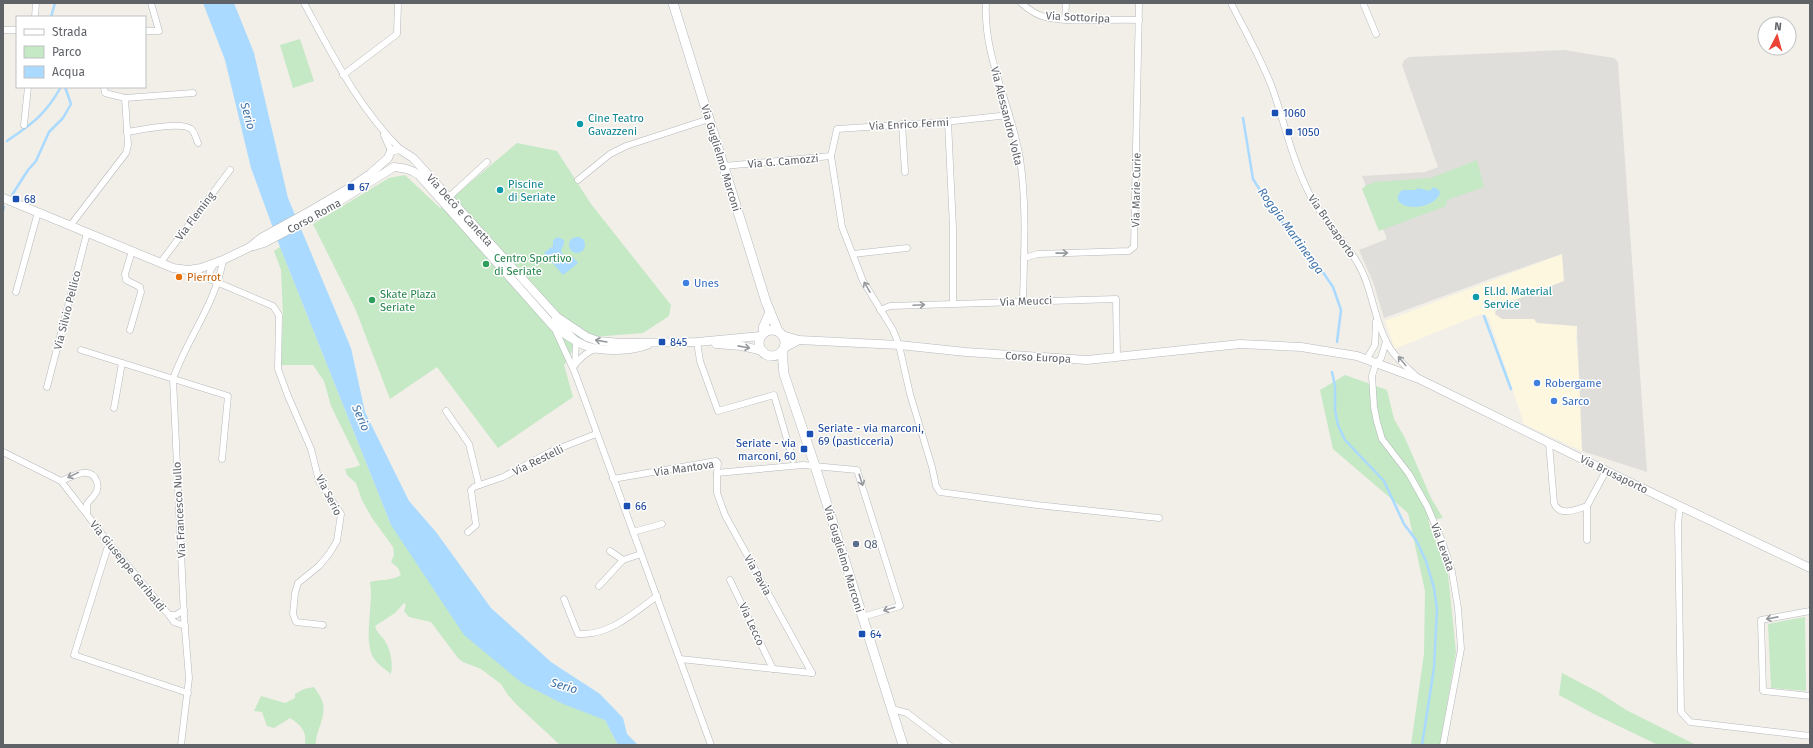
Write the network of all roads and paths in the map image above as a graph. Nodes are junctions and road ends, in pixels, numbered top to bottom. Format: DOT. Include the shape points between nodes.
graph roads {
  1 [pos="36,3"];
  2 [pos="151,3"];
  3 [pos="304,3"];
  4 [pos="398,3"];
  5 [pos="673,3"];
  6 [pos="986,3"];
  7 [pos="1020,3"];
  8 [pos="1066,3"];
  9 [pos="1139,3"];
  10 [pos="1230,3"];
  11 [pos="1363,3"];
  12 [pos="35,16"];
  13 [pos="1065,19"];
  14 [pos="1139,20"];
  15 [pos="3,30"];
  16 [pos="16,30"];
  17 [pos="146,31"];
  18 [pos="1376,34"];
  19 [pos="343,75"];
  20 [pos="28,88"];
  21 [pos="104,88"];
  22 [pos="194,93"];
  23 [pos="124,98"];
  24 [pos="1010,115"];
  25 [pos="710,119"];
  26 [pos="948,122"];
  27 [pos="902,124"];
  28 [pos="24,125"];
  29 [pos="382,130"];
  30 [pos="127,132"];
  31 [pos="198,143"];
  32 [pos="403,151"];
  33 [pos="389,154"];
  34 [pos="831,156"];
  35 [pos="487,162"];
  36 [pos="724,166"];
  37 [pos="397,167"];
  38 [pos="230,170"];
  39 [pos="905,172"];
  40 [pos="578,180"];
  41 [pos="3,198"];
  42 [pos="448,198"];
  43 [pos="38,212"];
  44 [pos="315,213"];
  45 [pos="70,226"];
  46 [pos="87,233"];
  47 [pos="907,248"];
  48 [pos="132,251"];
  49 [pos="853,254"];
  50 [pos="1024,258"];
  51 [pos="161,262"];
  52 [pos="219,262"];
  53 [pos="188,270"];
  54 [pos="209,279"];
  55 [pos="524,280"];
  56 [pos="218,284"];
  57 [pos="16,292"];
  58 [pos="1023,301"];
  59 [pos="953,303"];
  60 [pos="880,310"];
  61 [pos="770,312"];
  62 [pos="1376,316"];
  63 [pos="554,327"];
  64 [pos="130,330"];
  65 [pos="780,333"];
  66 [pos="763,334"];
  67 [pos="576,340"];
  68 [pos="799,340"];
  69 [pos="654,342"];
  70 [pos="697,342"];
  71 [pos="1386,342"];
  72 [pos="899,345"];
  73 [pos="1277,345"];
  74 [pos="599,349"];
  75 [pos="81,350"];
  76 [pos="783,350"];
  77 [pos="767,353"];
  78 [pos="1117,356"];
  79 [pos="1366,360"];
  80 [pos="122,363"];
  81 [pos="1376,363"];
  82 [pos="575,365"];
  83 [pos="575,373"];
  84 [pos="784,374"];
  85 [pos="172,379"];
  86 [pos="1419,379"];
  87 [pos="47,387"];
  88 [pos="114,408"];
  89 [pos="446,411"];
  90 [pos="596,434"];
  91 [pos="1549,443"];
  92 [pos="3,452"];
  93 [pos="222,459"];
  94 [pos="793,460"];
  95 [pos="815,466"];
  96 [pos="1606,471"];
  97 [pos="717,473"];
  98 [pos="613,479"];
  99 [pos="61,481"];
  100 [pos="479,486"];
  101 [pos="1587,506"];
  102 [pos="1680,506"];
  103 [pos="88,516"];
  104 [pos="1159,518"];
  105 [pos="662,524"];
  106 [pos="468,532"];
  107 [pos="633,532"];
  108 [pos="1587,540"];
  109 [pos="109,543"];
  110 [pos="610,551"];
  111 [pos="641,554"];
  112 [pos="623,560"];
  113 [pos="1810,568"];
  114 [pos="730,580"];
  115 [pos="599,586"];
  116 [pos="657,596"];
  117 [pos="564,599"];
  118 [pos="184,610"];
  119 [pos="1810,611"];
  120 [pos="169,615"];
  121 [pos="862,617"];
  122 [pos="323,625"];
  123 [pos="185,626"];
  124 [pos="680,659"];
  125 [pos="773,669"];
  126 [pos="188,693"];
  127 [pos="1810,696"];
  128 [pos="892,709"];
  129 [pos="1810,736"];
  130 [pos="181,745"];
  131 [pos="712,745"];
  132 [pos="904,745"];
  133 [pos="949,745"];
  134 [pos="1443,745"];
  1 -- 12 [label="street"];
  2 -- 17 [label="street" via="158,31"];
  3 -- 19 [label="street, Via Decò e Canetta"];
  4 -- 19 [label="street" via="397,34"];
  5 -- 25 [label="main road, Via Guglielmo Marconi"];
  6 -- 24 [label="street, Via Alessandro Volta" via="987,39"];
  7 -- 13 [label="street, Via Sottoripa" via="1045,17"];
  8 -- 13 [label="street"];
  9 -- 14 [label="street"];
  10 -- 62 [label="street, Via Brusaporto" via="1258,55 1298,169 1311,197 1357,262 1368,284"];
  11 -- 18 [label="street"];
  13 -- 14 [label="street, Via Sottoripa"];
  50 -- 14 [label="street, Via Marie Curie, one-way" via="1038,254 1129,251 1134,247"];
  15 -- 16 [label="street"];
  19 -- 29 [label="street, Via Decò e Canetta"];
  20 -- 28 [label="street"];
  21 -- 23 [label="street" via="105,93"];
  22 -- 23 [label="street"];
  23 -- 30 [label="street"];
  24 -- 26 [label="street, Via Enrico Fermi"];
  24 -- 50 [label="street, Via Alessandro Volta" via="1020,159"];
  25 -- 36 [label="main road, Via Guglielmo Marconi"];
  25 -- 40 [label="street" via="626,146 610,154"];
  26 -- 27 [label="street, Via Enrico Fermi"];
  26 -- 59 [label="street" via="954,228"];
  27 -- 34 [label="street, Via Enrico Fermi" via="837,129"];
  27 -- 39 [label="street"];
  29 -- 32 [label="street, Via Decò e Canetta"];
  29 -- 33 [label="street, Via Decò e Canetta"];
  30 -- 31 [label="street" via="172,126 188,127 193,130"];
  30 -- 45 [label="street" via="126,153"];
  32 -- 33 [label="street" via="396,149"];
  32 -- 37 [label="street" via="406,161"];
  32 -- 42 [label="street, Via Decò e Canetta" via="413,158"];
  33 -- 37 [label="street" via="390,164"];
  33 -- 44 [label="street, Corso Roma" via="370,174"];
  34 -- 36 [label="street, Via G. Camozzi"];
  34 -- 49 [label="street, Via G. Camozzi" via="842,227"];
  35 -- 42 [label="street"];
  36 -- 61 [label="main road, Via Guglielmo Marconi"];
  37 -- 44 [label="street, Corso Roma"];
  37 -- 63 [label="street, Via Decò e Canetta" via="414,171 419,175"];
  38 -- 51 [label="street, Via Fleming"];
  41 -- 43 [label="street, Corso Roma"];
  42 -- 55 [label="street, Via Decò e Canetta"];
  43 -- 45 [label="street, Corso Roma"];
  43 -- 57 [label="street"];
  44 -- 52 [label="street, Corso Roma"];
  45 -- 46 [label="street, Corso Roma"];
  46 -- 48 [label="street, Corso Roma"];
  46 -- 87 [label="street, Via Silvio Pellico"];
  47 -- 49 [label="street"];
  48 -- 51 [label="street, Corso Roma"];
  48 -- 64 [label="street" via="125,274 126,280 140,286 141,292"];
  60 -- 49 [label="street, Via G. Camozzi, one-way" via="863,280"];
  50 -- 58 [label="street, Via Alessandro Volta"];
  51 -- 52 [label="street, Corso Roma" via="196,266"];
  51 -- 53 [label="street, Corso Roma" via="173,268"];
  52 -- 53 [label="street, Corso Roma"];
  52 -- 54 [label="street" via="210,270"];
  52 -- 56 [label="street, Via Francesco Nullo"];
  53 -- 54 [label="street"];
  54 -- 56 [label="street"];
  55 -- 67 [label="street, Via Decò e Canetta" via="535,298"];
  69 -- 55 [label="street, Corso Europa, one-way" via="598,341 587,337 557,317"];
  56 -- 85 [label="street, Via Francesco Nullo"];
  56 -- 122 [label="street, Via Serio" via="273,306 279,315 278,369 311,449 319,481 341,514 337,541 319,566 298,583 295,593 293,614 296,622"];
  58 -- 59 [label="street, Via Meucci"];
  58 -- 78 [label="street, Via Meucci" via="1116,299"];
  60 -- 59 [label="street, Via Meucci, one-way" via="890,306"];
  60 -- 72 [label="street, Via G. Camozzi"];
  61 -- 65 [label="main road, Via Guglielmo Marconi"];
  61 -- 66 [label="main road"];
  62 -- 71 [label="street, Via Brusaporto"];
  62 -- 79 [label="street, Via Brusaporto" via="1375,346"];
  63 -- 67 [label="street, Corso Europa"];
  63 -- 83 [label="street, Via Decò e Canetta"];
  65 -- 66 [label="main road, Corso Europa" via="771,330"];
  65 -- 68 [label="street, Corso Europa"];
  65 -- 76 [label="main road" via="785,340"];
  66 -- 70 [label="street, Corso Europa"];
  66 -- 77 [label="main road" via="759,343"];
  67 -- 74 [label="street, Corso Europa"];
  67 -- 82 [label="street, Via Decò e Canetta"];
  68 -- 72 [label="street, Corso Europa"];
  68 -- 76 [label="street"];
  69 -- 70 [label="street, Corso Europa"];
  69 -- 74 [label="street, Corso Europa" via="637,348"];
  70 -- 77 [label="street, Corso Europa, one-way" via="742,346"];
  70 -- 94 [label="street" via="700,362 718,411 774,395"];
  71 -- 81 [label="street" via="1381,358"];
  86 -- 71 [label="street, Via Brusaporto, one-way"];
  72 -- 78 [label="street, Corso Europa" via="1087,360"];
  72 -- 104 [label="street, Via G. Camozzi" via="910,394 936,486 940,492"];
  73 -- 78 [label="street, Corso Europa" via="1240,344"];
  73 -- 79 [label="street, Via Brusaporto" via="1327,350"];
  74 -- 82 [label="street" via="583,355"];
  75 -- 80 [label="street"];
  76 -- 77 [label="main road" via="779,354"];
  76 -- 84 [label="main road, Via Guglielmo Marconi"];
  77 -- 84 [label="main road, Via Guglielmo Marconi"];
  79 -- 81 [label="street, Via Brusaporto"];
  80 -- 85 [label="street"];
  80 -- 88 [label="street"];
  81 -- 86 [label="street, Via Brusaporto"];
  81 -- 134 [label="street, Via Levata" via="1372,389 1382,439 1409,474 1427,506 1452,572 1461,649"];
  82 -- 83 [label="street, Via Decò e Canetta"];
  83 -- 90 [label="street, Via Decò e Canetta"];
  84 -- 95 [label="main road, Via Guglielmo Marconi"];
  85 -- 93 [label="street" via="228,396"];
  85 -- 118 [label="street, Via Francesco Nullo"];
  86 -- 91 [label="street, Via Brusaporto"];
  89 -- 100 [label="street" via="469,444"];
  90 -- 98 [label="street, Via Decò e Canetta"];
  90 -- 100 [label="street, Via Restelli" via="550,452 503,477"];
  91 -- 96 [label="street, Via Brusaporto"];
  91 -- 101 [label="street" via="1556,509 1572,511"];
  92 -- 99 [label="street, Via Giuseppe Garibaldi"];
  95 -- 97 [label="street, Via Mantova"];
  95 -- 121 [label="main road, Via Guglielmo Marconi"];
  95 -- 121 [label="street, Via Mantova, one-way" via="857,470 900,606"];
  96 -- 101 [label="street"];
  96 -- 102 [label="street, Via Brusaporto"];
  97 -- 98 [label="street, Via Mantova" via="716,461"];
  97 -- 125 [label="street, Via Pavia" via="718,493 726,515 812,673"];
  98 -- 107 [label="street, Via Decò e Canetta"];
  99 -- 103 [label="street, Via Giuseppe Garibaldi"];
  103 -- 99 [label="street, Via Giuseppe Garibaldi, one-way" via="87,504 97,489 95,478 79,472"];
  100 -- 106 [label="street" via="471,490 476,525"];
  101 -- 108 [label="street"];
  102 -- 113 [label="street, Via Brusaporto"];
  102 -- 129 [label="street" via="1678,524 1681,712 1690,722"];
  103 -- 109 [label="street, Via Giuseppe Garibaldi"];
  105 -- 107 [label="street"];
  107 -- 111 [label="street, Via Decò e Canetta"];
  109 -- 120 [label="street, Via Giuseppe Garibaldi"];
  109 -- 126 [label="street" via="74,655"];
  110 -- 112 [label="street"];
  111 -- 112 [label="street"];
  111 -- 116 [label="street, Via Decò e Canetta"];
  112 -- 115 [label="street"];
  114 -- 125 [label="street, Via Lecco"];
  116 -- 117 [label="street" via="622,623 588,634 578,634"];
  116 -- 124 [label="street, Via Decò e Canetta"];
  118 -- 120 [label="street" via="176,615"];
  118 -- 123 [label="street, Via Francesco Nullo"];
  119 -- 127 [label="street, one-way" via="1761,620 1763,691"];
  120 -- 123 [label="street, Via Giuseppe Garibaldi" via="174,622"];
  121 -- 128 [label="main road, Via Guglielmo Marconi"];
  123 -- 126 [label="street, Via Francesco Nullo"];
  124 -- 125 [label="street"];
  124 -- 131 [label="street, Via Decò e Canetta" via="689,690"];
  126 -- 130 [label="street, Via Francesco Nullo"];
  128 -- 132 [label="main road, Via Guglielmo Marconi"];
  128 -- 133 [label="street" via="908,713"];
}
